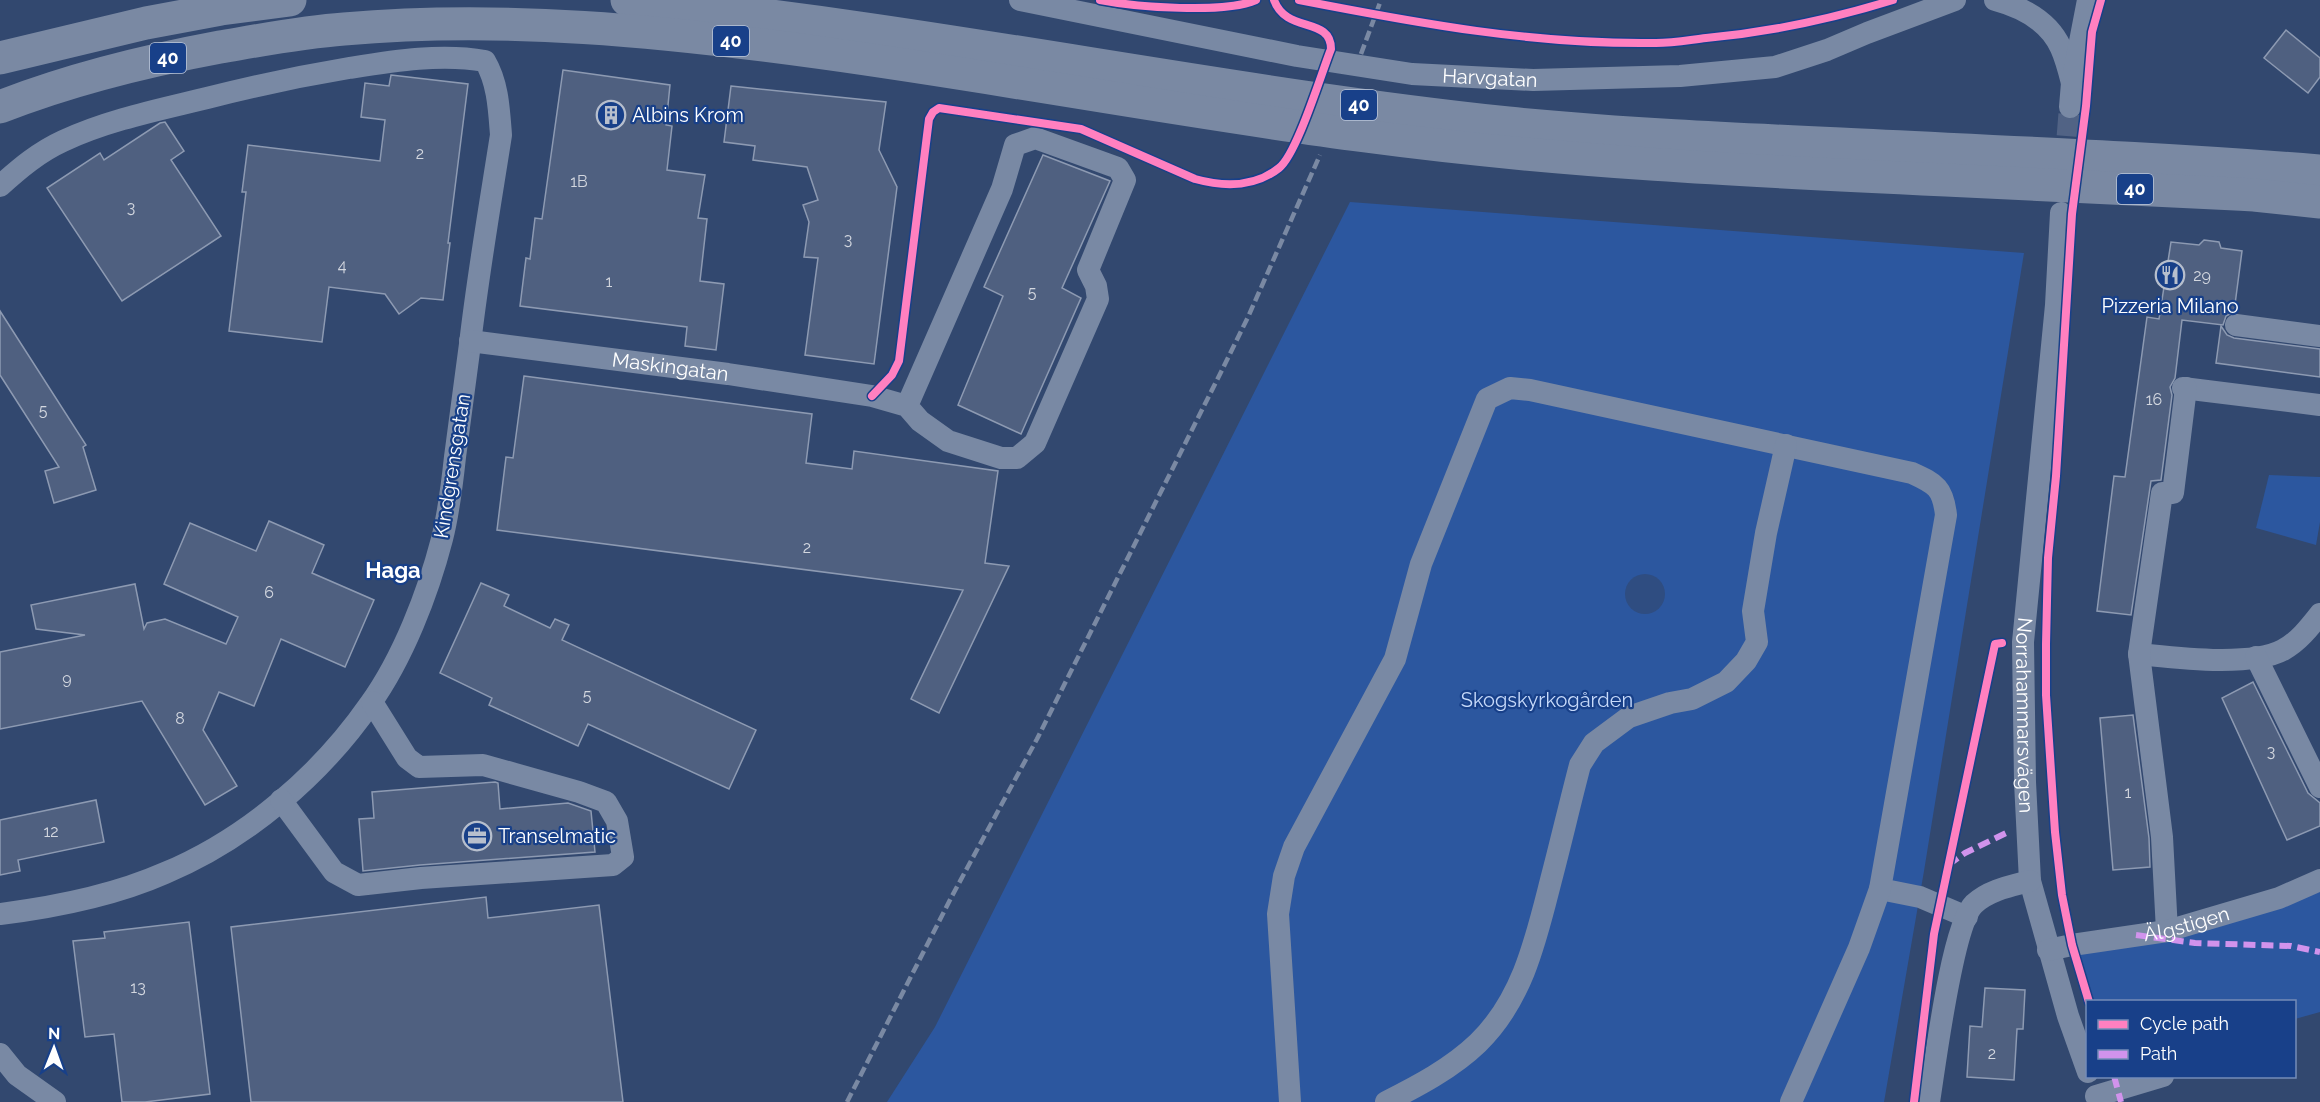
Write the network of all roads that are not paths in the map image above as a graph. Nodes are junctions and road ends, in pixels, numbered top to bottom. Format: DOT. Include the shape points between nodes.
graph roads {
  1 [pos="290,0"];
  2 [pos="627,0"];
  3 [pos="1020,0"];
  4 [pos="1955,0"];
  5 [pos="1995,0"];
  6 [pos="2088,0"];
  7 [pos="66,43"];
  8 [pos="0,58"];
  9 [pos="0,64"];
  10 [pos="2072,83"];
  11 [pos="0,107"];
  12 [pos="2070,107"];
  13 [pos="2320,171"];
  14 [pos="0,186"];
  15 [pos="2320,202"];
  16 [pos="2061,213"];
  17 [pos="2236,325"];
  18 [pos="2320,336"];
  19 [pos="470,341"];
  20 [pos="2320,405"];
  21 [pos="907,406"];
  22 [pos="1786,446"];
  23 [pos="2320,614"];
  24 [pos="2139,654"];
  25 [pos="2256,657"];
  26 [pos="372,702"];
  27 [pos="2320,787"];
  28 [pos="281,800"];
  29 [pos="2320,880"];
  30 [pos="2030,881"];
  31 [pos="1880,889"];
  32 [pos="0,914"];
  33 [pos="1967,917"];
  34 [pos="2168,931"];
  35 [pos="2048,950"];
  36 [pos="0,1054"];
  37 [pos="2086,1066"];
  38 [pos="2158,1078"];
  39 [pos="2094,1092"];
  40 [pos="55,1102"];
  41 [pos="1290,1102"];
  42 [pos="1386,1102"];
  43 [pos="1791,1102"];
  44 [pos="1929,1102"];
  1 -- 7 [label="highway, 40" via="157,21"];
  2 -- 13 [label="highway, 40" via="879,31 1357,105 1509,123 1622,133 2177,160"];
  3 -- 4 [label="street, Harvgatan" via="1297,56 1412,74 1533,80 1680,76 1775,67"];
  5 -- 10 [label="street" via="2015,5 2039,21 2060,46"];
  6 -- 10 [label="street"];
  7 -- 8 [label="highway"];
  7 -- 9 [label="highway, 40"];
  10 -- 12 [label="street"];
  11 -- 15 [label="highway, 40" via="123,67 277,37 413,24 498,23 649,31 762,44 1363,136 1514,153 1731,170 2254,195"];
  14 -- 19 [label="street, Kindgrensgatan" via="30,160 62,142 143,113 278,80 388,62 463,57 485,61 499,101 501,135"];
  16 -- 30 [label="street, Norrahammarsvägen" via="2056,305 2023,642"];
  17 -- 18 [label="street"];
  19 -- 21 [label="street, Maskingatan" via="728,374 872,396"];
  19 -- 26 [label="street, Kindgrensgatan" via="442,541 402,646"];
  20 -- 24 [label="street" via="2184,388 2173,494 2162,493"];
  21 -- 21 [label="street" via="920,422 948,441 1001,458 1017,458 1035,443 1098,299 1088,270 1125,180 1118,168 1035,138 1015,145 1002,189"];
  22 -- 31 [label="street" via="1912,473 1930,481 1944,496 1946,515"];
  22 -- 41 [label="street" via="1530,390 1510,388 1486,399 1421,564 1395,659 1294,846 1284,876 1278,914"];
  22 -- 42 [label="street" via="1753,611 1758,642 1726,682 1692,699 1629,717 1594,743 1580,765 1539,934 1503,1014 1477,1044 1448,1067"];
  23 -- 25 [label="street" via="2282,651"];
  24 -- 25 [label="street" via="2187,660"];
  24 -- 34 [label="street" via="2162,837"];
  25 -- 27 [label="street"];
  26 -- 28 [label="street, Kindgrensgatan" via="320,765"];
  26 -- 28 [label="street" via="407,758 419,767 483,765 606,802 617,820 623,857 613,865 358,885 334,872"];
  28 -- 32 [label="street, Kindgrensgatan" via="232,836 166,873 82,900"];
  29 -- 34 [label="street, Älgstigen" via="2279,898"];
  30 -- 33 [label="street" via="1998,890 1973,904"];
  30 -- 35 [label="street, Norrahammarsvägen"];
  31 -- 33 [label="street" via="1920,897"];
  31 -- 43 [label="street" via="1859,948"];
  33 -- 44 [label="street" via="1959,933"];
  34 -- 35 [label="street, Älgstigen"];
  35 -- 37 [label="street, Norrahammarsvägen"];
  36 -- 40 [label="street" via="17,1075"];
  38 -- 39 [label="street"];
}
